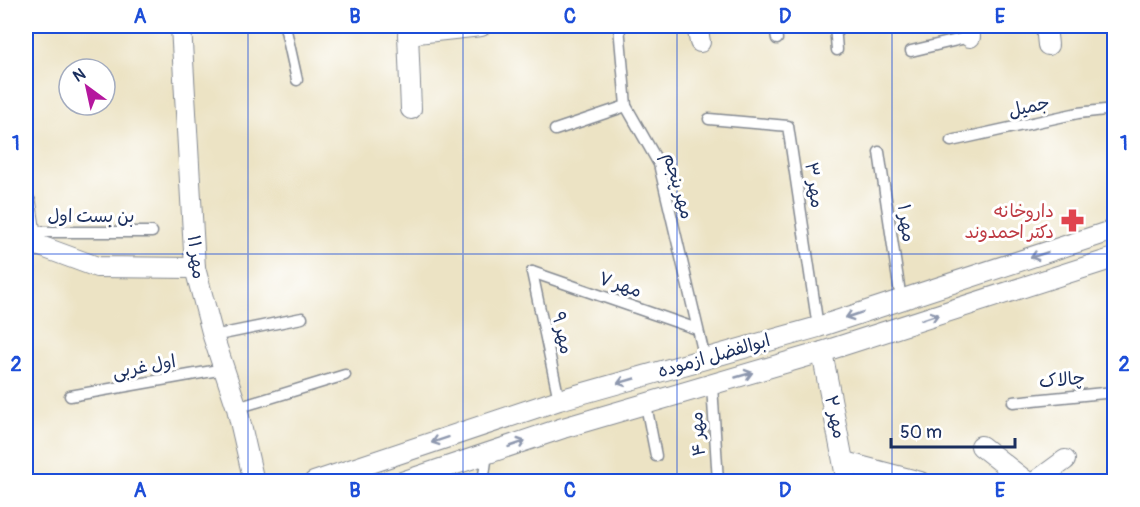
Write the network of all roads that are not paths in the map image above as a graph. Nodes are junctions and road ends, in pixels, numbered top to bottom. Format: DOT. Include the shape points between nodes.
graph roads {
  1 [pos="181,26"];
  2 [pos="285,26"];
  3 [pos="481,26"];
  4 [pos="619,26"];
  5 [pos="775,26"];
  6 [pos="834,26"];
  7 [pos="1046,26"];
  8 [pos="409,30"];
  9 [pos="969,31"];
  10 [pos="777,39"];
  11 [pos="1048,45"];
  12 [pos="837,51"];
  13 [pos="911,51"];
  14 [pos="297,80"];
  15 [pos="626,105"];
  16 [pos="411,109"];
  17 [pos="1114,109"];
  18 [pos="709,119"];
  19 [pos="555,130"];
  20 [pos="951,141"];
  21 [pos="879,152"];
  22 [pos="26,203"];
  23 [pos="1114,230"];
  24 [pos="28,232"];
  25 [pos="152,232"];
  26 [pos="1114,258"];
  27 [pos="195,268"];
  28 [pos="532,272"];
  29 [pos="901,300"];
  30 [pos="302,318"];
  31 [pos="818,327"];
  32 [pos="697,329"];
  33 [pos="213,336"];
  34 [pos="822,352"];
  35 [pos="705,359"];
  36 [pos="224,369"];
  37 [pos="345,375"];
  38 [pos="711,385"];
  39 [pos="1114,392"];
  40 [pos="70,396"];
  41 [pos="559,400"];
  42 [pos="1012,402"];
  43 [pos="646,405"];
  44 [pos="237,408"];
  45 [pos="981,446"];
  46 [pos="488,454"];
  47 [pos="656,456"];
  48 [pos="1065,460"];
  49 [pos="844,462"];
  50 [pos="254,482"];
  51 [pos="314,482"];
  52 [pos="402,482"];
  53 [pos="483,482"];
  54 [pos="718,482"];
  55 [pos="847,482"];
  56 [pos="920,482"];
  57 [pos="1027,482"];
  58 [pos="1035,482"];
  1 -- 27 [label="street, مهر ۱۱"];
  2 -- 14 [label="lane"];
  3 -- 8 [label="street"];
  4 -- 15 [label="lane, مهر پنجم"];
  5 -- 10 [label="lane"];
  6 -- 12 [label="lane"];
  7 -- 11 [label="street"];
  8 -- 16 [label="street"];
  9 -- 13 [label="lane"];
  15 -- 19 [label="lane"];
  15 -- 32 [label="lane, مهر پنجم" via="658,164"];
  17 -- 20 [label="lane, جمیل" via="1078,113"];
  18 -- 31 [label="lane, مهر ۳" via="788,126"];
  21 -- 29 [label="lane, مهر ۱"];
  22 -- 24 [label="street"];
  23 -- 29 [label="street, ابوالفضل ازموده, one-way"];
  24 -- 25 [label="lane, بن بست اول"];
  24 -- 27 [label="street" via="32,243 97,267"];
  34 -- 26 [label="street, ابوالفضل ازموده, one-way"];
  27 -- 33 [label="street, مهر ۱۱"];
  28 -- 32 [label="lane, مهر ۷"];
  28 -- 41 [label="lane, مهر ۹"];
  29 -- 31 [label="street, ابوالفضل ازموده, one-way"];
  30 -- 33 [label="lane"];
  31 -- 35 [label="street, ابوالفضل ازموده"];
  32 -- 35 [label="lane, مهر پنجم"];
  33 -- 36 [label="street, مهر ۱۱"];
  38 -- 34 [label="street, ابوالفضل ازموده, one-way"];
  34 -- 49 [label="street, مهر ۲"];
  35 -- 41 [label="street, ابوالفضل ازموده, one-way"];
  36 -- 40 [label="lane, اول غربی"];
  36 -- 44 [label="street, مهر ۱۱"];
  37 -- 44 [label="lane"];
  38 -- 43 [label="street, ابوالفضل ازموده"];
  38 -- 54 [label="lane, مهر ۴"];
  39 -- 42 [label="lane, چالاک"];
  41 -- 51 [label="street, ابوالفضل ازموده, one-way"];
  46 -- 43 [label="street, ابوالفضل ازموده, one-way"];
  43 -- 47 [label="lane"];
  44 -- 50 [label="street, مهر ۱۱"];
  45 -- 57 [label="street"];
  46 -- 52 [label="street, ابوالفضل ازموده"];
  46 -- 53 [label="lane"];
  48 -- 58 [label="street"];
  49 -- 55 [label="street, مهر ۲"];
  49 -- 56 [label="street"];
}
